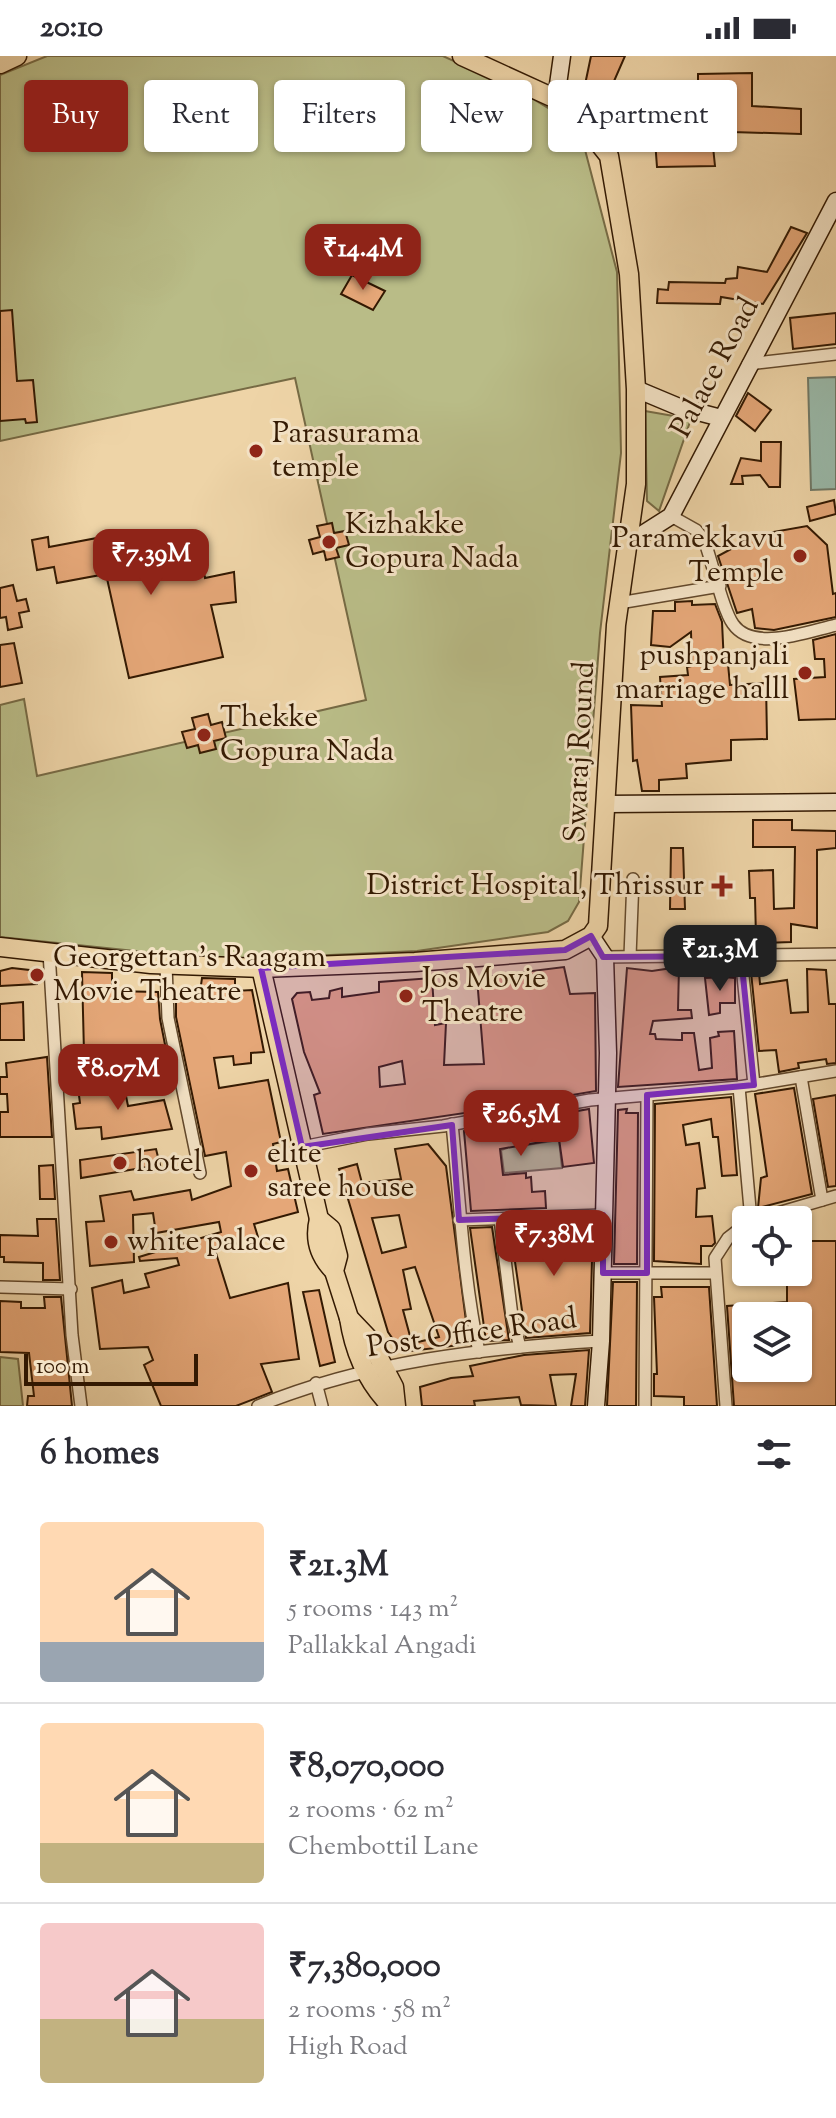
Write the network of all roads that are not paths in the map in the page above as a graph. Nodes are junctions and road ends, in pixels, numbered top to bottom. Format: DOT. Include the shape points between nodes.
graph roads {
  1 [pos="17,56"];
  2 [pos="462,56"];
  3 [pos="562,56"];
  4 [pos="0,64"];
  5 [pos="559,80"];
  6 [pos="548,95"];
  7 [pos="606,152"];
  8 [pos="836,201"];
  9 [pos="836,354"];
  10 [pos="748,364"];
  11 [pos="636,389"];
  12 [pos="721,418"];
  13 [pos="671,516"];
  14 [pos="627,544"];
  15 [pos="720,586"];
  16 [pos="619,603"];
  17 [pos="836,625"];
  18 [pos="836,802"];
  19 [pos="607,804"];
  20 [pos="633,879"];
  21 [pos="591,936"];
  22 [pos="0,947"];
  23 [pos="49,952"];
  24 [pos="836,954"];
  25 [pos="630,956"];
  26 [pos="741,956"];
  27 [pos="605,957"];
  28 [pos="166,965"];
  29 [pos="261,968"];
  30 [pos="836,1071"];
  31 [pos="801,1077"];
  32 [pos="754,1085"];
  33 [pos="739,1087"];
  34 [pos="647,1095"];
  35 [pos="607,1098"];
  36 [pos="452,1124"];
  37 [pos="302,1147"];
  38 [pos="200,1173"];
  39 [pos="836,1196"];
  40 [pos="822,1200"];
  41 [pos="749,1206"];
  42 [pos="801,1206"];
  43 [pos="603,1215"];
  44 [pos="500,1219"];
  45 [pos="459,1220"];
  46 [pos="732,1235"];
  47 [pos="603,1273"];
  48 [pos="647,1273"];
  49 [pos="714,1273"];
  50 [pos="0,1287"];
  51 [pos="71,1289"];
  52 [pos="601,1341"];
  53 [pos="520,1347"];
  54 [pos="479,1352"];
  55 [pos="374,1368"];
  56 [pos="316,1383"];
  57 [pos="81,1406"];
  58 [pos="258,1406"];
  59 [pos="322,1406"];
  60 [pos="394,1406"];
  61 [pos="596,1406"];
  62 [pos="645,1406"];
  63 [pos="726,1406"];
  1 -- 4 [label="main road"];
  2 -- 6 [label="main road, Swaraj Round"];
  3 -- 5 [label="main road"];
  7 -- 11 [label="main road, Swaraj Round" via="629,274"];
  8 -- 10 [label="main road, Palace Road"];
  9 -- 10 [label="street"];
  10 -- 12 [label="main road, Palace Road"];
  11 -- 12 [label="main road"];
  11 -- 14 [label="main road, Swaraj Round" via="636,484"];
  12 -- 13 [label="main road, Palace Road"];
  13 -- 14 [label="main road"];
  13 -- 15 [label="street" via="704,540"];
  14 -- 16 [label="main road, Swaraj Round"];
  15 -- 16 [label="street"];
  15 -- 17 [label="street" via="733,625 746,634 781,637"];
  16 -- 19 [label="main road, Swaraj Round"];
  18 -- 19 [label="main road"];
  19 -- 21 [label="main road, Swaraj Round" via="600,911"];
  20 -- 25 [label="street"];
  21 -- 27 [label="main road"];
  21 -- 29 [label="main road" via="565,950"];
  22 -- 23 [label="main road"];
  23 -- 28 [label="main road"];
  23 -- 51 [label="street"];
  24 -- 26 [label="street"];
  25 -- 26 [label="street"];
  25 -- 27 [label="street"];
  26 -- 32 [label="street"];
  27 -- 35 [label="main road"];
  28 -- 29 [label="main road"];
  28 -- 38 [label="street" via="173,1046"];
  29 -- 37 [label="main road"];
  30 -- 31 [label="street"];
  31 -- 32 [label="street"];
  31 -- 40 [label="street"];
  32 -- 33 [label="street"];
  33 -- 34 [label="street"];
  33 -- 41 [label="street"];
  34 -- 35 [label="street"];
  34 -- 48 [label="street"];
  35 -- 36 [label="street"];
  35 -- 43 [label="main road"];
  36 -- 37 [label="street"];
  36 -- 45 [label="street"];
  37 -- 55 [label="main road" via="319,1219 331,1229 338,1256 334,1271 349,1318 369,1339"];
  39 -- 40 [label="street"];
  40 -- 42 [label="street"];
  43 -- 44 [label="street"];
  43 -- 47 [label="main road"];
  44 -- 45 [label="street"];
  44 -- 53 [label="street"];
  45 -- 54 [label="street"];
  46 -- 49 [label="street" via="715,1258"];
  47 -- 48 [label="street"];
  47 -- 52 [label="main road"];
  48 -- 49 [label="street"];
  48 -- 62 [label="street"];
  49 -- 63 [label="street"];
  50 -- 51 [label="street"];
  51 -- 57 [label="street"];
  52 -- 53 [label="street, Post Office Road"];
  52 -- 61 [label="main road"];
  53 -- 54 [label="street, Post Office Road"];
  54 -- 55 [label="street, Post Office Road"];
  55 -- 56 [label="street, Post Office Road"];
  55 -- 60 [label="main road" via="394,1387"];
  56 -- 58 [label="street, Post Office Road"];
  56 -- 59 [label="street"];
}
